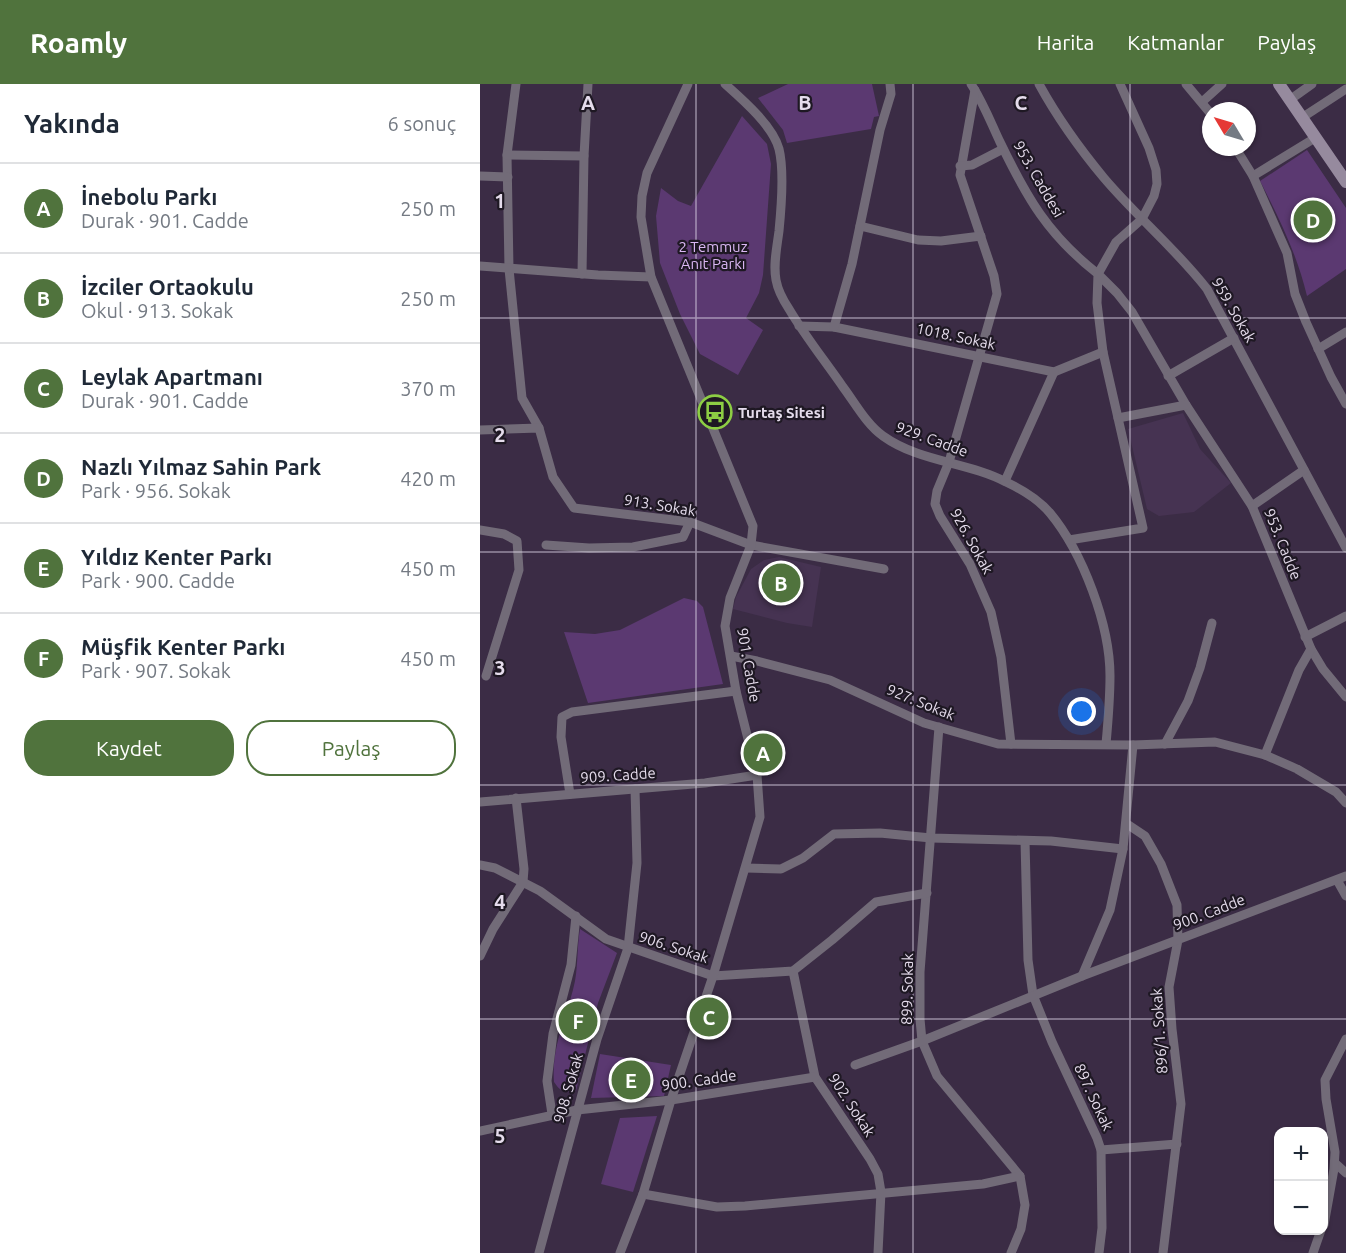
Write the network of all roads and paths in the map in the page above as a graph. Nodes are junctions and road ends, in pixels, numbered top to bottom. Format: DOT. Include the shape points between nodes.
graph roads {
  1 [pos="516,84"];
  2 [pos="588,84"];
  3 [pos="688,84"];
  4 [pos="725,84"];
  5 [pos="890,84"];
  6 [pos="1039,84"];
  7 [pos="1120,84"];
  8 [pos="1186,84"];
  9 [pos="1222,84"];
  10 [pos="1279,84"];
  11 [pos="1312,84"];
  12 [pos="973,87"];
  13 [pos="1346,89"];
  14 [pos="1290,99"];
  15 [pos="1202,102"];
  16 [pos="1303,117"];
  17 [pos="1315,138"];
  18 [pos="1003,149"];
  19 [pos="507,155"];
  20 [pos="584,156"];
  21 [pos="1241,156"];
  22 [pos="960,166"];
  23 [pos="480,176"];
  24 [pos="1253,176"];
  25 [pos="508,177"];
  26 [pos="1346,182"];
  27 [pos="1142,219"];
  28 [pos="860,226"];
  29 [pos="981,236"];
  30 [pos="480,266"];
  31 [pos="509,269"];
  32 [pos="582,274"];
  33 [pos="1098,274"];
  34 [pos="651,277"];
  35 [pos="799,326"];
  36 [pos="834,327"];
  37 [pos="1346,332"];
  38 [pos="1234,338"];
  39 [pos="1318,349"];
  40 [pos="1103,352"];
  41 [pos="980,357"];
  42 [pos="1054,372"];
  43 [pos="1168,376"];
  44 [pos="1346,404"];
  45 [pos="1186,405"];
  46 [pos="1118,418"];
  47 [pos="539,428"];
  48 [pos="480,430"];
  49 [pos="949,462"];
  50 [pos="1304,470"];
  51 [pos="1005,481"];
  52 [pos="1252,506"];
  53 [pos="690,522"];
  54 [pos="480,530"];
  55 [pos="1069,540"];
  56 [pos="750,545"];
  57 [pos="546,546"];
  58 [pos="1346,548"];
  59 [pos="884,569"];
  60 [pos="1346,616"];
  61 [pos="1212,623"];
  62 [pos="1305,637"];
  63 [pos="1311,649"];
  64 [pos="731,656"];
  65 [pos="486,676"];
  66 [pos="736,692"];
  67 [pos="1346,697"];
  68 [pos="939,727"];
  69 [pos="1011,744"];
  70 [pos="1106,744"];
  71 [pos="1165,744"];
  72 [pos="1133,745"];
  73 [pos="1265,755"];
  74 [pos="757,775"];
  75 [pos="635,789"];
  76 [pos="570,794"];
  77 [pos="516,798"];
  78 [pos="480,802"];
  79 [pos="1346,803"];
  80 [pos="1127,824"];
  81 [pos="931,838"];
  82 [pos="1025,841"];
  83 [pos="1123,849"];
  84 [pos="480,866"];
  85 [pos="746,868"];
  86 [pos="1341,878"];
  87 [pos="523,882"];
  88 [pos="927,892"];
  89 [pos="1346,896"];
  90 [pos="576,916"];
  91 [pos="1178,940"];
  92 [pos="628,948"];
  93 [pos="480,956"];
  94 [pos="794,971"];
  95 [pos="713,976"];
  96 [pos="1082,976"];
  97 [pos="1033,995"];
  98 [pos="1346,1038"];
  99 [pos="922,1041"];
  100 [pos="855,1065"];
  101 [pos="815,1077"];
  102 [pos="671,1100"];
  103 [pos="577,1110"];
  104 [pos="552,1114"];
  105 [pos="480,1131"];
  106 [pos="1177,1144"];
  107 [pos="1101,1150"];
  108 [pos="1335,1163"];
  109 [pos="1346,1173"];
  110 [pos="1020,1176"];
  111 [pos="881,1192"];
  112 [pos="643,1194"];
  113 [pos="1328,1199"];
  114 [pos="1320,1235"];
  115 [pos="539,1253"];
  116 [pos="620,1253"];
  117 [pos="878,1253"];
  118 [pos="1011,1253"];
  119 [pos="1099,1253"];
  120 [pos="1163,1253"];
  121 [pos="1313,1253"];
  1 -- 19 [label="street, 913. Sokak"];
  2 -- 20 [label="street"];
  3 -- 34 [label="street, 901. Cadde" via="648,173 642,196 641,217"];
  4 -- 35 [label="street, 929. Cadde" via="761,120 779,149 779,227 774,265 780,295"];
  5 -- 28 [label="street" via="891,94"];
  6 -- 27 [label="street, 959. Sokak" via="1104,178"];
  7 -- 27 [label="street" via="1156,170 1158,184"];
  8 -- 15 [label="street"];
  9 -- 15 [label="street"];
  10 -- 14 [label="main road"];
  11 -- 14 [label="street"];
  12 -- 18 [label="street, 953. Caddesi"];
  12 -- 22 [label="street"];
  13 -- 16 [label="street"];
  14 -- 16 [label="main road"];
  16 -- 17 [label="main road"];
  17 -- 24 [label="street"];
  17 -- 26 [label="main road"];
  18 -- 22 [label="street" via="972,165"];
  18 -- 33 [label="street, 953. Caddesi" via="1049,228"];
  19 -- 20 [label="street"];
  19 -- 25 [label="street, 913. Sokak"];
  20 -- 32 [label="street"];
  21 -- 24 [label="street"];
  22 -- 29 [label="street, 926. Sokak" via="962,184"];
  23 -- 25 [label="street"];
  24 -- 39 [label="street" via="1287,253 1295,294"];
  25 -- 31 [label="street, 913. Sokak"];
  27 -- 33 [label="street" via="1116,242"];
  27 -- 38 [label="street, 959. Sokak" via="1201,282"];
  28 -- 29 [label="street" via="918,240"];
  28 -- 36 [label="street"];
  29 -- 41 [label="street, 926. Sokak" via="997,294"];
  30 -- 31 [label="street"];
  31 -- 32 [label="street"];
  31 -- 47 [label="street, 913. Sokak" via="522,398"];
  32 -- 34 [label="street"];
  33 -- 40 [label="street"];
  33 -- 43 [label="street, 953. Cadde" via="1131,312"];
  34 -- 56 [label="street, 901. Cadde" via="746,506 753,526"];
  35 -- 36 [label="street, 1018. Sokak"];
  35 -- 49 [label="street, 929. Cadde" via="881,435"];
  36 -- 41 [label="street, 1018. Sokak"];
  37 -- 39 [label="street"];
  38 -- 43 [label="street"];
  38 -- 50 [label="street, 959. Sokak"];
  39 -- 44 [label="street"];
  40 -- 42 [label="street"];
  40 -- 46 [label="street"];
  41 -- 42 [label="street, 1018. Sokak"];
  41 -- 49 [label="street, 926. Sokak"];
  42 -- 51 [label="street"];
  43 -- 45 [label="street, 953. Cadde"];
  45 -- 46 [label="street"];
  45 -- 52 [label="street, 953. Cadde"];
  46 -- 55 [label="street" via="1143,528"];
  47 -- 48 [label="street"];
  47 -- 53 [label="street, 913. Sokak" via="553,477 574,508"];
  49 -- 51 [label="street, 929. Cadde"];
  49 -- 69 [label="street, 926. Sokak" via="935,504 970,564 991,612 1001,657"];
  50 -- 52 [label="street"];
  50 -- 58 [label="street, 959. Sokak"];
  51 -- 55 [label="street, 929. Cadde" via="1050,512"];
  52 -- 62 [label="street, 953. Cadde"];
  53 -- 56 [label="street, 913. Sokak"];
  53 -- 57 [label="street" via="683,537 633,547"];
  54 -- 65 [label="street" via="504,534 517,541 519,570"];
  55 -- 70 [label="street, 929. Cadde" via="1093,591 1105,630 1110,675"];
  56 -- 59 [label="street, 913. Sokak"];
  56 -- 64 [label="street, 901. Cadde" via="730,598 725,626"];
  60 -- 62 [label="street"];
  61 -- 71 [label="street" via="1188,701"];
  62 -- 63 [label="street, 953. Cadde"];
  63 -- 67 [label="street, 953. Cadde"];
  63 -- 73 [label="street"];
  64 -- 66 [label="street, 901. Cadde"];
  64 -- 68 [label="street, 927. Sokak" via="830,680"];
  66 -- 74 [label="street, 901. Cadde"];
  66 -- 76 [label="street" via="572,712 562,717 561,737"];
  68 -- 69 [label="street, 927. Sokak"];
  68 -- 81 [label="street, 899. Sokak"];
  69 -- 70 [label="street, 927. Sokak"];
  70 -- 72 [label="street, 927. Sokak"];
  71 -- 72 [label="street, 927. Sokak"];
  71 -- 73 [label="street, 927. Sokak" via="1215,742"];
  72 -- 80 [label="street"];
  73 -- 79 [label="street, 927. Sokak" via="1336,792"];
  74 -- 75 [label="street, 909. Cadde"];
  74 -- 85 [label="street, 901. Cadde" via="760,817"];
  75 -- 76 [label="street, 909. Cadde"];
  75 -- 92 [label="street, 908. Sokak" via="637,863"];
  76 -- 77 [label="street, 909. Cadde"];
  77 -- 78 [label="street, 909. Cadde"];
  77 -- 87 [label="street"];
  80 -- 83 [label="street"];
  80 -- 91 [label="street, 896/1. Sokak" via="1145,836 1161,864 1177,904"];
  81 -- 82 [label="street"];
  81 -- 85 [label="street" via="834,834 781,869"];
  81 -- 88 [label="street, 899. Sokak"];
  82 -- 83 [label="street"];
  82 -- 97 [label="street, 897. Sokak" via="1028,960"];
  83 -- 96 [label="street" via="1110,910"];
  84 -- 87 [label="street, 906. Sokak" via="495,868"];
  85 -- 95 [label="street, 901. Cadde"];
  86 -- 89 [label="street"];
  86 -- 91 [label="street, 900. Cadde"];
  87 -- 90 [label="street, 906. Sokak"];
  87 -- 93 [label="street"];
  88 -- 94 [label="street" via="876,902"];
  88 -- 99 [label="street, 899. Sokak" via="920,972"];
  90 -- 92 [label="street, 906. Sokak" via="606,939"];
  90 -- 104 [label="street" via="571,965 553,1034 547,1081"];
  91 -- 96 [label="street, 900. Cadde"];
  91 -- 106 [label="street, 896/1. Sokak" via="1169,987 1181,1104"];
  92 -- 95 [label="street, 906. Sokak"];
  92 -- 103 [label="street, 908. Sokak"];
  94 -- 95 [label="street, 906. Sokak"];
  94 -- 101 [label="street, 902. Sokak"];
  95 -- 102 [label="street, 901. Cadde"];
  96 -- 97 [label="street, 900. Cadde"];
  97 -- 99 [label="street, 900. Cadde"];
  97 -- 107 [label="street, 897. Sokak"];
  98 -- 108 [label="street" via="1325,1080"];
  99 -- 100 [label="street, 900. Cadde"];
  99 -- 110 [label="street, 899. Sokak" via="937,1076"];
  101 -- 102 [label="street, 900. Cadde"];
  101 -- 111 [label="street, 902. Sokak" via="870,1159"];
  102 -- 103 [label="street, 900. Cadde"];
  102 -- 112 [label="street, 901. Cadde"];
  103 -- 104 [label="street, 900. Cadde"];
  103 -- 115 [label="street, 908. Sokak"];
  104 -- 105 [label="street, 900. Cadde"];
  106 -- 107 [label="street"];
  106 -- 120 [label="street, 896/1. Sokak"];
  107 -- 119 [label="street, 897. Sokak"];
  108 -- 109 [label="street"];
  108 -- 113 [label="street"];
  110 -- 111 [label="street" via="983,1184"];
  110 -- 118 [label="street" via="1025,1205"];
  111 -- 112 [label="street" via="717,1207"];
  111 -- 117 [label="street, 902. Sokak"];
  112 -- 116 [label="street, 901. Cadde"];
  114 -- 121 [label="street"];
}
